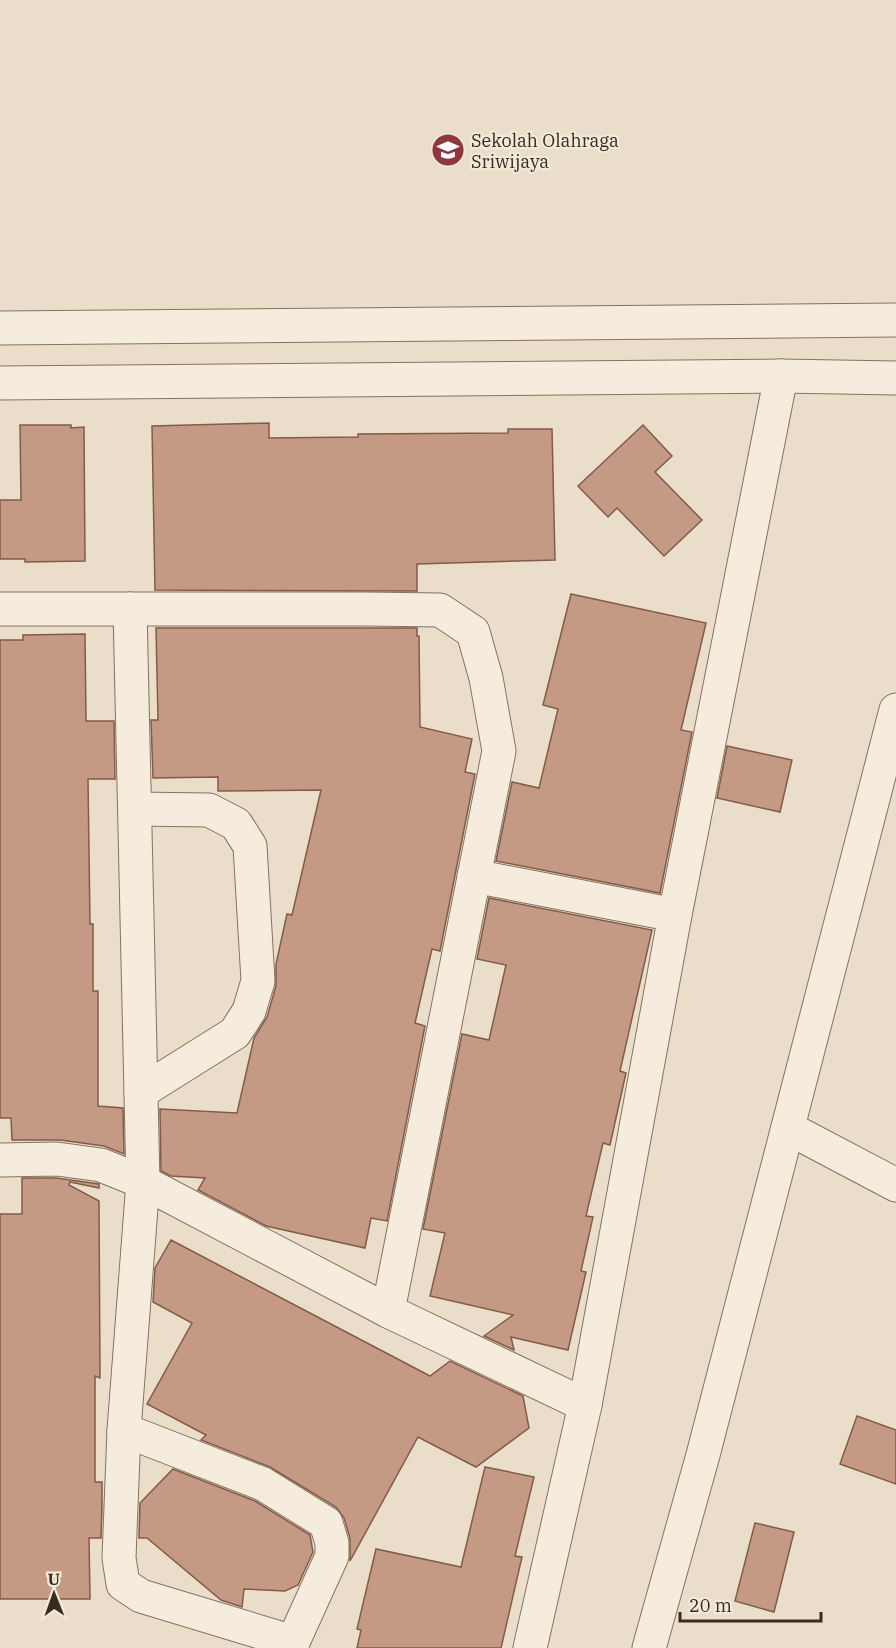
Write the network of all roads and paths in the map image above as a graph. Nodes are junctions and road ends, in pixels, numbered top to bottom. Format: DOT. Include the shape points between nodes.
graph roads {
  1 [pos="896,320"];
  2 [pos="0,328"];
  3 [pos="781,376"];
  4 [pos="896,378"];
  5 [pos="0,383"];
  6 [pos="0,609"];
  7 [pos="130,609"];
  8 [pos="896,710"];
  9 [pos="135,809"];
  10 [pos="474,876"];
  11 [pos="675,915"];
  12 [pos="141,1092"];
  13 [pos="788,1128"];
  14 [pos="0,1160"];
  15 [pos="143,1182"];
  16 [pos="896,1185"];
  17 [pos="388,1311"];
  18 [pos="585,1405"];
  19 [pos="124,1430"];
  20 [pos="293,1645"];
  21 [pos="530,1648"];
  22 [pos="649,1648"];
  1 -- 2 [label="street"];
  3 -- 4 [label="street"];
  3 -- 5 [label="street"];
  3 -- 11 [label="street"];
  6 -- 7 [label="street"];
  7 -- 9 [label="street"];
  7 -- 10 [label="street" via="440,610 472,632 486,678 499,752"];
  8 -- 13 [label="street"];
  9 -- 12 [label="street"];
  9 -- 12 [label="street" via="209,810 236,824 250,846 258,981 249,1011 235,1034"];
  10 -- 11 [label="street"];
  10 -- 17 [label="street"];
  11 -- 18 [label="street"];
  12 -- 15 [label="street"];
  13 -- 16 [label="street"];
  13 -- 22 [label="street"];
  14 -- 15 [label="street" via="57,1159 101,1165"];
  15 -- 17 [label="street"];
  15 -- 19 [label="street"];
  17 -- 18 [label="street"];
  18 -- 21 [label="street"];
  19 -- 20 [label="street" via="119,1558 123,1584 141,1596"];
  19 -- 20 [label="street" via="263,1484 326,1523 332,1556"];
}
